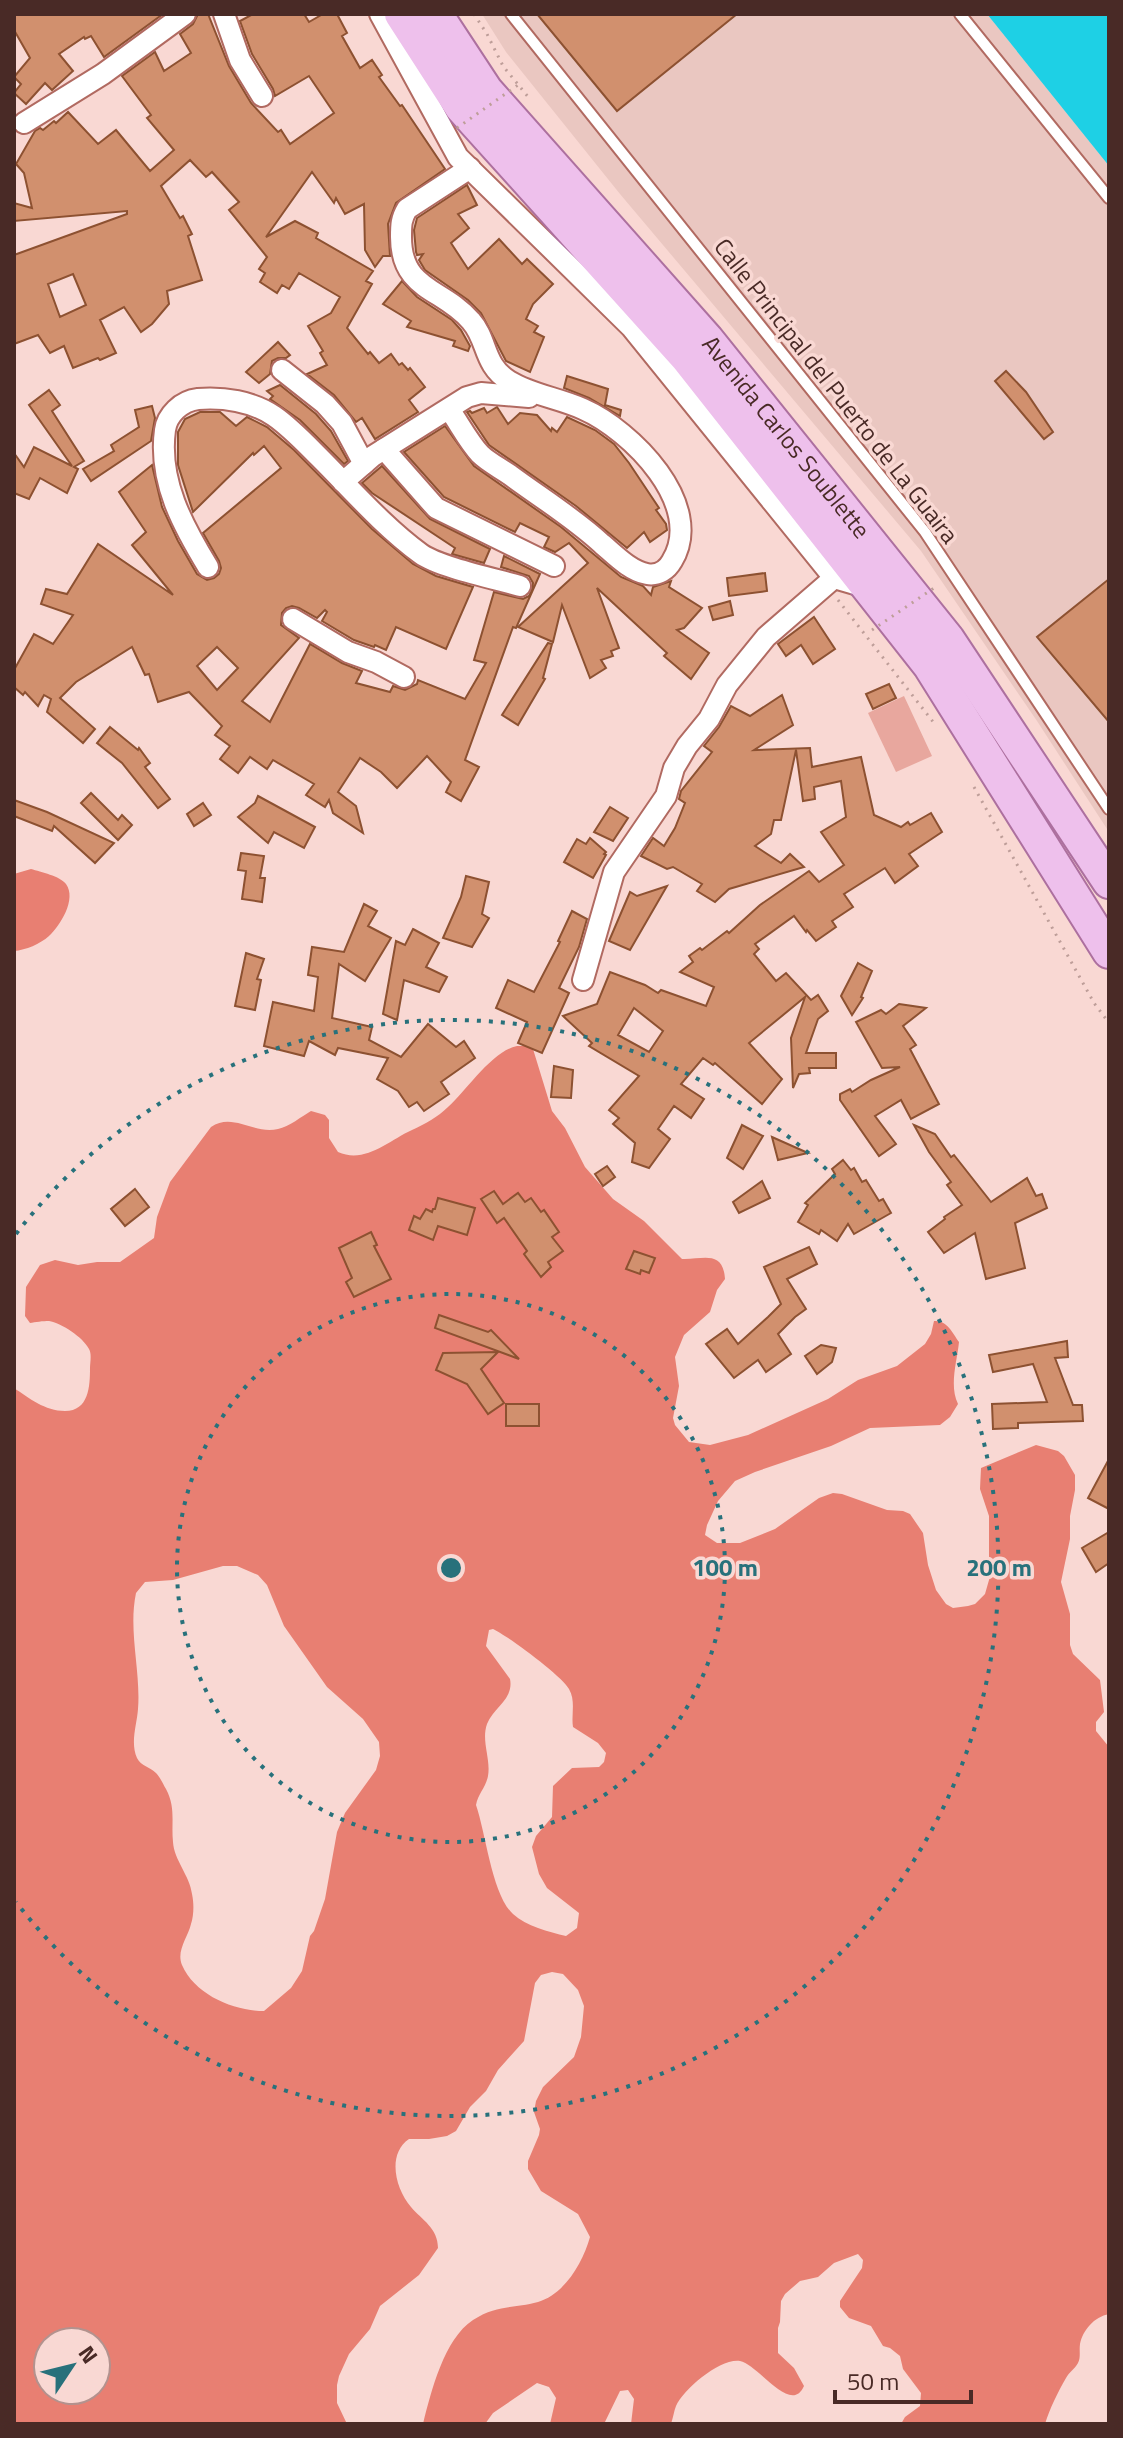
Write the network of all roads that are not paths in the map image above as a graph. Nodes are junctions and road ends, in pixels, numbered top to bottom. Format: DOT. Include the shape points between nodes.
graph roads {
  1 [pos="185,14"];
  2 [pos="224,14"];
  3 [pos="380,14"];
  4 [pos="401,14"];
  5 [pos="436,14"];
  6 [pos="511,14"];
  7 [pos="960,14"];
  8 [pos="262,96"];
  9 [pos="24,123"];
  10 [pos="470,168"];
  11 [pos="1109,198"];
  12 [pos="483,348"];
  13 [pos="282,370"];
  14 [pos="467,397"];
  15 [pos="557,401"];
  16 [pos="449,409"];
  17 [pos="384,449"];
  18 [pos="364,464"];
  19 [pos="343,482"];
  20 [pos="554,566"];
  21 [pos="208,567"];
  22 [pos="834,578"];
  23 [pos="520,586"];
  24 [pos="868,588"];
  25 [pos="293,619"];
  26 [pos="404,677"];
  27 [pos="1109,809"];
  28 [pos="1109,882"];
  29 [pos="1109,952"];
  30 [pos="583,980"];
  1 -- 9 [label="street"];
  2 -- 8 [label="street" via="240,60"];
  3 -- 10 [label="street, Avenida Carlos Soublette" via="458,157"];
  4 -- 24 [label="main road, Avenida Carlos Soublette" via="461,107 687,358"];
  5 -- 28 [label="main road, Avenida Carlos Soublette" via="486,90 707,339 948,639"];
  6 -- 27 [label="lane, Calle Principal del Puerto de La Guaira" via="925,532"];
  7 -- 11 [label="lane"];
  10 -- 12 [label="street" via="407,209 401,219 401,243 409,271 472,321"];
  10 -- 22 [label="street, Avenida Carlos Soublette" via="631,327"];
  12 -- 14 [label="street" via="481,378"];
  12 -- 15 [label="street" via="498,373"];
  13 -- 18 [label="street" via="342,423"];
  14 -- 15 [label="street" via="481,393"];
  14 -- 16 [label="street"];
  15 -- 16 [label="street" via="585,410 619,432 670,488 680,511 679,547 660,574 624,564 571,517 480,454"];
  16 -- 17 [label="street"];
  17 -- 18 [label="street"];
  17 -- 20 [label="street" via="436,508"];
  18 -- 19 [label="street"];
  19 -- 21 [label="street" via="300,438 248,403 216,398 179,407 166,420 169,489"];
  19 -- 23 [label="street" via="424,556"];
  22 -- 24 [label="street"];
  22 -- 30 [label="street" via="766,637 687,746 666,796 614,872"];
  24 -- 29 [label="main road, Avenida Carlos Soublette" via="929,665"];
  25 -- 26 [label="street"];
}
